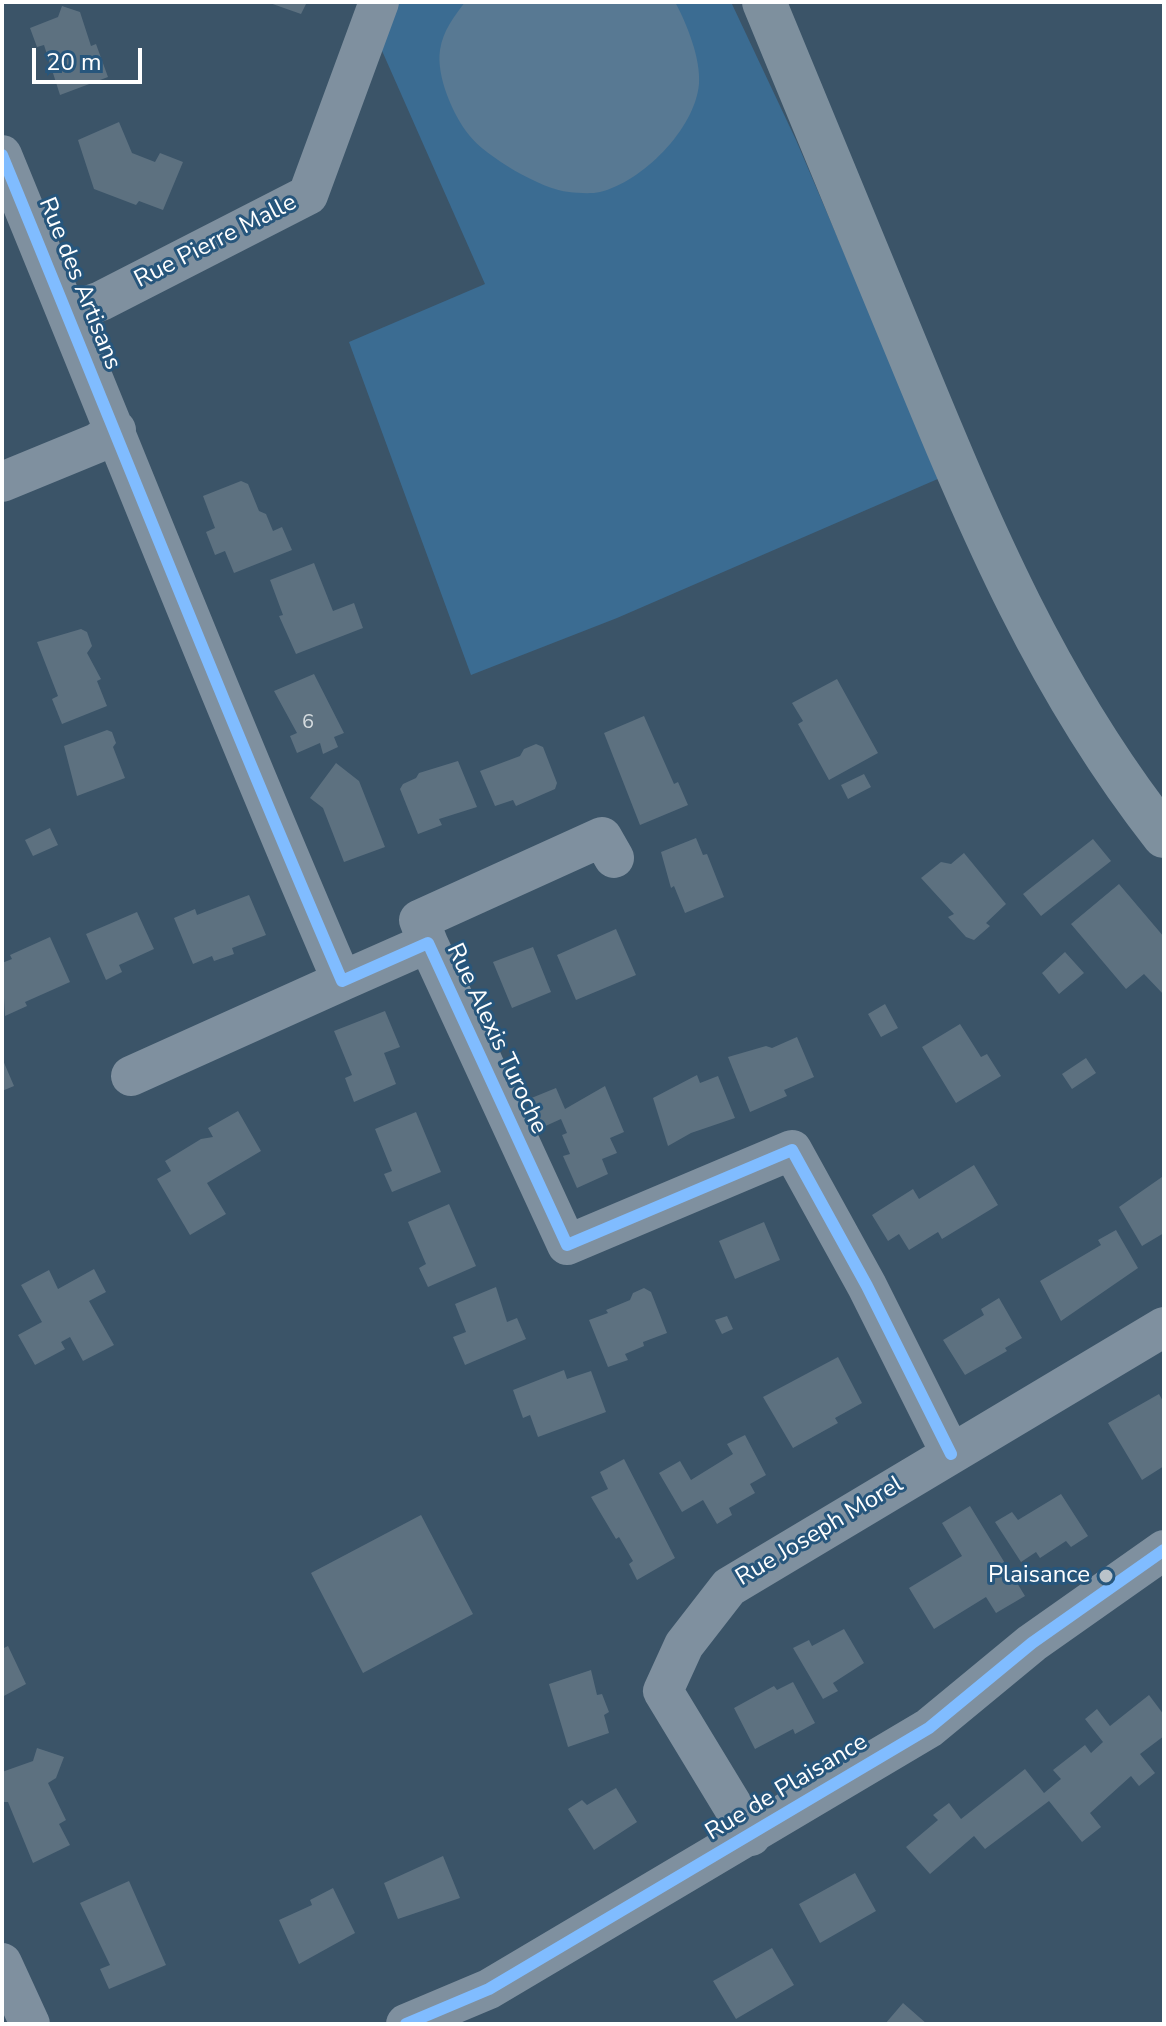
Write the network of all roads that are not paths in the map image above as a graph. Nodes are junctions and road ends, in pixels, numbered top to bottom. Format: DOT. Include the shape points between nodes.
graph roads {
  1 [pos="379,2"];
  2 [pos="764,2"];
  3 [pos="2,155"];
  4 [pos="67,313"];
  5 [pos="116,430"];
  6 [pos="2,482"];
  7 [pos="1164,836"];
  8 [pos="614,858"];
  9 [pos="428,943"];
  10 [pos="342,981"];
  11 [pos="131,1076"];
  12 [pos="1164,1327"];
  13 [pos="951,1454"];
  14 [pos="1164,1550"];
  15 [pos="751,1836"];
  16 [pos="2,1963"];
  17 [pos="429,2020"];
  18 [pos="30,2024"];
  1 -- 4 [label="street, Rue Pierre Malle" via="308,195 101,301"];
  2 -- 7 [label="main road" via="985,538 1090,735"];
  3 -- 4 [label="street, Rue des Artisans"];
  4 -- 5 [label="street, Rue des Artisans"];
  5 -- 6 [label="street"];
  5 -- 10 [label="street" via="223,704"];
  8 -- 9 [label="street, Rue Alexis Turoche" via="602,837 419,920"];
  9 -- 10 [label="street, Rue Alexis Turoche"];
  9 -- 13 [label="street, Rue Alexis Turoche" via="567,1245 792,1150"];
  10 -- 11 [label="street, Rue Alexis Turoche"];
  12 -- 13 [label="street, Rue Joseph Morel"];
  13 -- 15 [label="street, Rue Joseph Morel" via="729,1587 684,1645 663,1691"];
  14 -- 15 [label="street, Rue de Plaisance" via="1032,1643 929,1728"];
  15 -- 17 [label="street, Rue de Plaisance"];
  16 -- 18 [label="street"];
}
